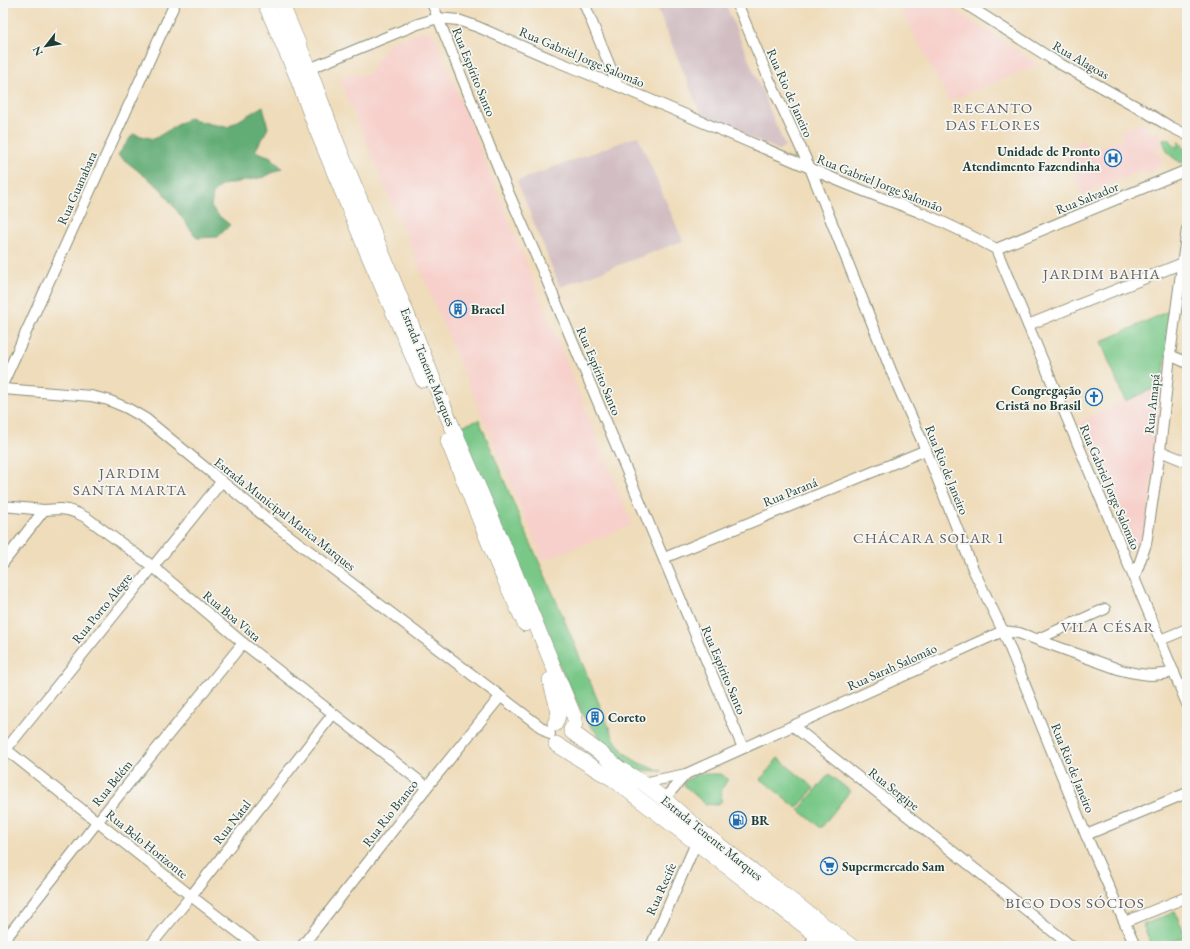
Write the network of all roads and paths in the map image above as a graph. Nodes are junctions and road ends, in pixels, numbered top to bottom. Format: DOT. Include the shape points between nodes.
graph roads {
  1 [pos="175,3"];
  2 [pos="265,3"];
  3 [pos="281,3"];
  4 [pos="432,3"];
  5 [pos="584,3"];
  6 [pos="737,3"];
  7 [pos="964,3"];
  8 [pos="438,18"];
  9 [pos="302,71"];
  10 [pos="618,86"];
  11 [pos="1187,135"];
  12 [pos="810,168"];
  13 [pos="1187,170"];
  14 [pos="1187,229"];
  15 [pos="996,249"];
  16 [pos="1183,263"];
  17 [pos="1028,325"];
  18 [pos="1170,354"];
  19 [pos="1187,363"];
  20 [pos="3,383"];
  21 [pos="3,389"];
  22 [pos="926,450"];
  23 [pos="1160,451"];
  24 [pos="1187,462"];
  25 [pos="222,481"];
  26 [pos="3,506"];
  27 [pos="44,510"];
  28 [pos="664,558"];
  29 [pos="3,563"];
  30 [pos="152,566"];
  31 [pos="1134,579"];
  32 [pos="1104,609"];
  33 [pos="1187,629"];
  34 [pos="1003,631"];
  35 [pos="1038,639"];
  36 [pos="1160,640"];
  37 [pos="243,643"];
  38 [pos="1174,672"];
  39 [pos="500,697"];
  40 [pos="1187,704"];
  41 [pos="334,714"];
  42 [pos="793,726"];
  43 [pos="572,731"];
  44 [pos="553,732"];
  45 [pos="743,748"];
  46 [pos="4,750"];
  47 [pos="686,774"];
  48 [pos="643,783"];
  49 [pos="427,787"];
  50 [pos="630,791"];
  51 [pos="1187,793"];
  52 [pos="664,799"];
  53 [pos="98,821"];
  54 [pos="1086,835"];
  55 [pos="696,843"];
  56 [pos="191,896"];
  57 [pos="1187,897"];
  58 [pos="1125,922"];
  59 [pos="812,939"];
  60 [pos="3,942"];
  61 [pos="150,946"];
  62 [pos="256,946"];
  63 [pos="302,946"];
  64 [pos="651,946"];
  65 [pos="831,946"];
  66 [pos="851,946"];
  67 [pos="1071,946"];
  68 [pos="1135,946"];
  1 -- 20 [label="street, Rua Guanabara"];
  2 -- 9 [label="main road, Estrada Tenente Marques"];
  3 -- 9 [label="main road, Estrada Tenente Marques"];
  4 -- 8 [label="street, Rua Espírito Santo"];
  5 -- 10 [label="street"];
  6 -- 12 [label="street, Rua Rio de Janeiro"];
  7 -- 11 [label="street, Rua Alagoas" via="1055,61"];
  8 -- 9 [label="street, Rua Gabriel Jorge Salomão"];
  8 -- 10 [label="street, Rua Gabriel Jorge Salomão" via="458,20 478,27"];
  8 -- 28 [label="street, Rua Espírito Santo" via="506,187"];
  9 -- 43 [label="main road, Estrada Tenente Marques" via="334,136 575,719"];
  9 -- 44 [label="main road, Estrada Tenente Marques" via="316,128 498,565 548,676 559,712"];
  10 -- 12 [label="street, Rua Gabriel Jorge Salomão"];
  12 -- 15 [label="street, Rua Gabriel Jorge Salomão" via="924,214"];
  12 -- 22 [label="street, Rua Rio de Janeiro" via="892,373"];
  13 -- 15 [label="street, Rua Salvador"];
  14 -- 16 [label="street, Rua Amapá"];
  15 -- 17 [label="street, Rua Gabriel Jorge Salomão"];
  16 -- 17 [label="street"];
  16 -- 18 [label="street, Rua Amapá"];
  17 -- 31 [label="street, Rua Gabriel Jorge Salomão"];
  18 -- 19 [label="street"];
  18 -- 23 [label="street, Rua Amapá"];
  21 -- 25 [label="street, Estrada Municipal Marica Marques" via="92,396 108,400 146,419"];
  22 -- 28 [label="street, Rua Paraná"];
  22 -- 34 [label="street, Rua Rio de Janeiro" via="973,569"];
  23 -- 24 [label="street"];
  23 -- 31 [label="street, Rua Amapá" via="1146,544"];
  25 -- 30 [label="street, Rua Porto Alegre"];
  25 -- 39 [label="street, Estrada Municipal Marica Marques"];
  26 -- 27 [label="street, Rua Boa Vista"];
  27 -- 29 [label="street"];
  27 -- 30 [label="street, Rua Boa Vista" via="68,510 87,518"];
  28 -- 45 [label="street, Rua Espírito Santo"];
  30 -- 37 [label="street, Rua Boa Vista"];
  30 -- 46 [label="street, Rua Porto Alegre"];
  31 -- 36 [label="street, Rua Gabriel Jorge Salomão"];
  32 -- 35 [label="street"];
  33 -- 36 [label="street"];
  34 -- 35 [label="street"];
  34 -- 42 [label="street, Rua Sarah Salomão"];
  34 -- 54 [label="street, Rua Rio de Janeiro"];
  35 -- 38 [label="street" via="1135,674"];
  36 -- 38 [label="street, Rua Gabriel Jorge Salomão"];
  37 -- 41 [label="street, Rua Boa Vista"];
  37 -- 53 [label="street, Rua Belém"];
  38 -- 40 [label="street, Rua Gabriel Jorge Salomão"];
  39 -- 44 [label="street, Estrada Municipal Marica Marques" via="527,718"];
  39 -- 49 [label="street, Rua Rio Branco"];
  41 -- 49 [label="street, Rua Boa Vista"];
  41 -- 56 [label="street, Rua Natal"];
  42 -- 45 [label="street"];
  42 -- 67 [label="street, Rua Sergipe"];
  43 -- 44 [label="main road" via="566,724 558,723"];
  43 -- 48 [label="main road, Estrada Tenente Marques" via="620,770"];
  44 -- 50 [label="main road, Estrada Tenente Marques" via="599,771"];
  45 -- 47 [label="street"];
  46 -- 53 [label="street, Rua Belo Horizonte"];
  47 -- 48 [label="street"];
  47 -- 52 [label="street"];
  48 -- 52 [label="main road, Estrada Tenente Marques"];
  49 -- 63 [label="street, Rua Rio Branco"];
  50 -- 52 [label="main road" via="653,805"];
  50 -- 55 [label="main road, Estrada Tenente Marques"];
  51 -- 54 [label="street"];
  52 -- 66 [label="main road, Estrada Tenente Marques" via="703,834"];
  53 -- 56 [label="street, Rua Belo Horizonte"];
  53 -- 60 [label="street, Rua Belém"];
  54 -- 58 [label="street, Rua Rio de Janeiro"];
  55 -- 59 [label="main road, Estrada Tenente Marques"];
  55 -- 64 [label="street, Rua Recife"];
  56 -- 61 [label="street, Rua Natal"];
  56 -- 62 [label="street, Rua Belo Horizonte"];
  57 -- 58 [label="street"];
  58 -- 68 [label="street, Rua Rio de Janeiro"];
  59 -- 65 [label="main road, Estrada Tenente Marques"];
}
